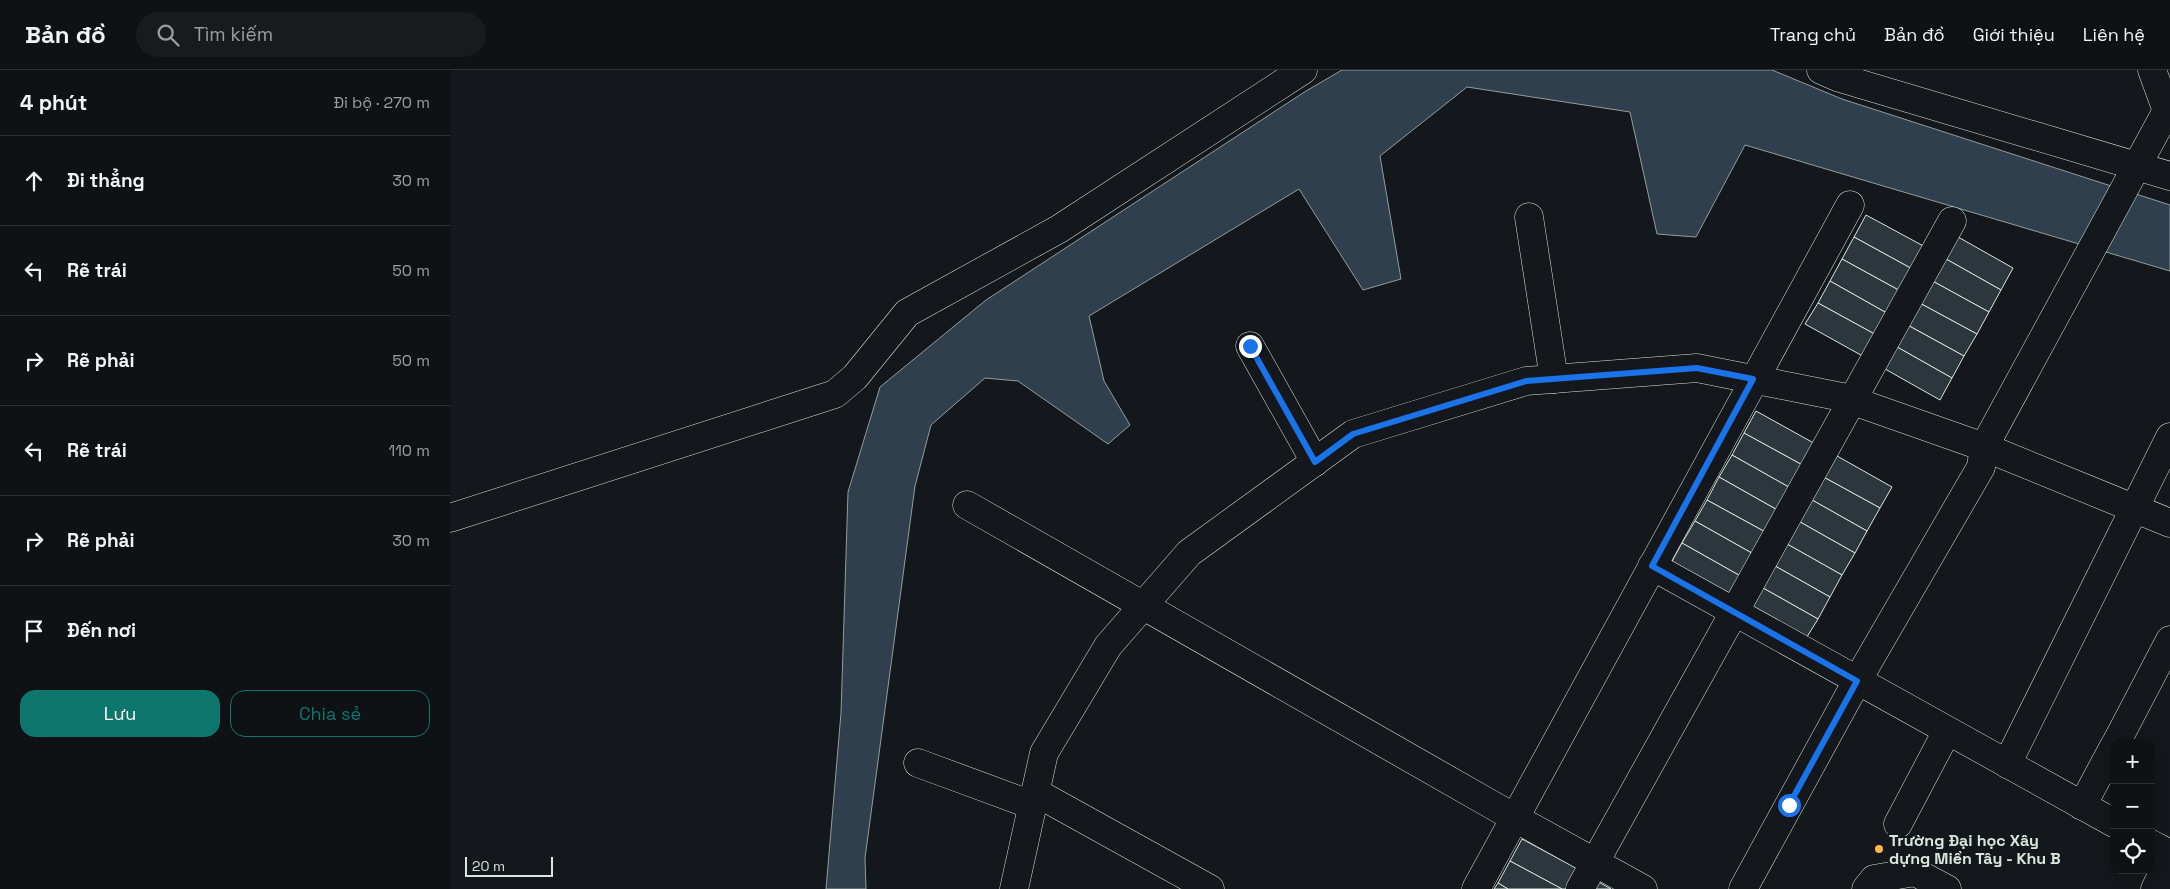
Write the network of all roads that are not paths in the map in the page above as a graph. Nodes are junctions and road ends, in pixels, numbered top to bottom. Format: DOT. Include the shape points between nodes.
graph roads {
  1 [pos="1303,70"];
  2 [pos="1822,70"];
  3 [pos="2152,70"];
  4 [pos="2168,108"];
  5 [pos="2137,166"];
  6 [pos="2170,176"];
  7 [pos="1850,205"];
  8 [pos="1529,217"];
  9 [pos="1952,220"];
  10 [pos="1250,346"];
  11 [pos="1554,379"];
  12 [pos="1753,379"];
  13 [pos="1852,401"];
  14 [pos="2170,437"];
  15 [pos="1984,447"];
  16 [pos="1315,462"];
  17 [pos="967,505"];
  18 [pos="2133,508"];
  19 [pos="450,518"];
  20 [pos="2170,523"];
  21 [pos="1652,566"];
  22 [pos="1144,605"];
  23 [pos="1734,612"];
  24 [pos="2170,640"];
  25 [pos="1857,681"];
  26 [pos="1947,731"];
  27 [pos="2118,739"];
  28 [pos="2110,754"];
  29 [pos="918,764"];
  30 [pos="2007,764"];
  31 [pos="1034,799"];
  32 [pos="2082,806"];
  33 [pos="1515,818"];
  34 [pos="2110,821"];
  35 [pos="1898,824"];
  36 [pos="2155,846"];
  37 [pos="2170,854"];
  38 [pos="2170,859"];
  39 [pos="1595,862"];
  40 [pos="1014,889"];
  41 [pos="1210,889"];
  42 [pos="1476,889"];
  43 [pos="1580,889"];
  44 [pos="1643,889"];
  45 [pos="1743,889"];
  46 [pos="1866,889"];
  47 [pos="1947,889"];
  48 [pos="2155,889"];
  1 -- 19 [label="street" via="1059,229 907,313 855,377 835,394"];
  2 -- 5 [label="street"];
  3 -- 4 [label="street"];
  4 -- 5 [label="street"];
  5 -- 6 [label="street"];
  5 -- 15 [label="street"];
  7 -- 12 [label="street"];
  8 -- 11 [label="street"];
  9 -- 13 [label="street"];
  10 -- 16 [label="street"];
  11 -- 12 [label="street" via="1697,368"];
  11 -- 16 [label="street" via="1526,381 1353,434"];
  12 -- 13 [label="street"];
  12 -- 21 [label="street"];
  13 -- 15 [label="street"];
  13 -- 23 [label="street"];
  14 -- 18 [label="street"];
  15 -- 18 [label="street"];
  15 -- 25 [label="street" via="1981,467"];
  16 -- 22 [label="street" via="1189,553"];
  17 -- 22 [label="street"];
  18 -- 20 [label="street"];
  18 -- 30 [label="street"];
  21 -- 23 [label="street"];
  21 -- 33 [label="street"];
  22 -- 31 [label="street" via="1108,646 1044,753"];
  22 -- 33 [label="street"];
  23 -- 25 [label="street"];
  23 -- 39 [label="street"];
  24 -- 27 [label="street"];
  25 -- 26 [label="street"];
  25 -- 45 [label="street"];
  26 -- 30 [label="street"];
  26 -- 35 [label="street"];
  28 -- 32 [label="street"];
  29 -- 31 [label="street"];
  30 -- 32 [label="street"];
  31 -- 40 [label="street"];
  31 -- 41 [label="street"];
  32 -- 34 [label="street"];
  33 -- 39 [label="street"];
  33 -- 42 [label="street"];
  36 -- 37 [label="street"];
  38 -- 48 [label="street"];
  39 -- 43 [label="street"];
  39 -- 44 [label="street"];
  46 -- 47 [label="street" via="1874,879 1915,872"];
}
